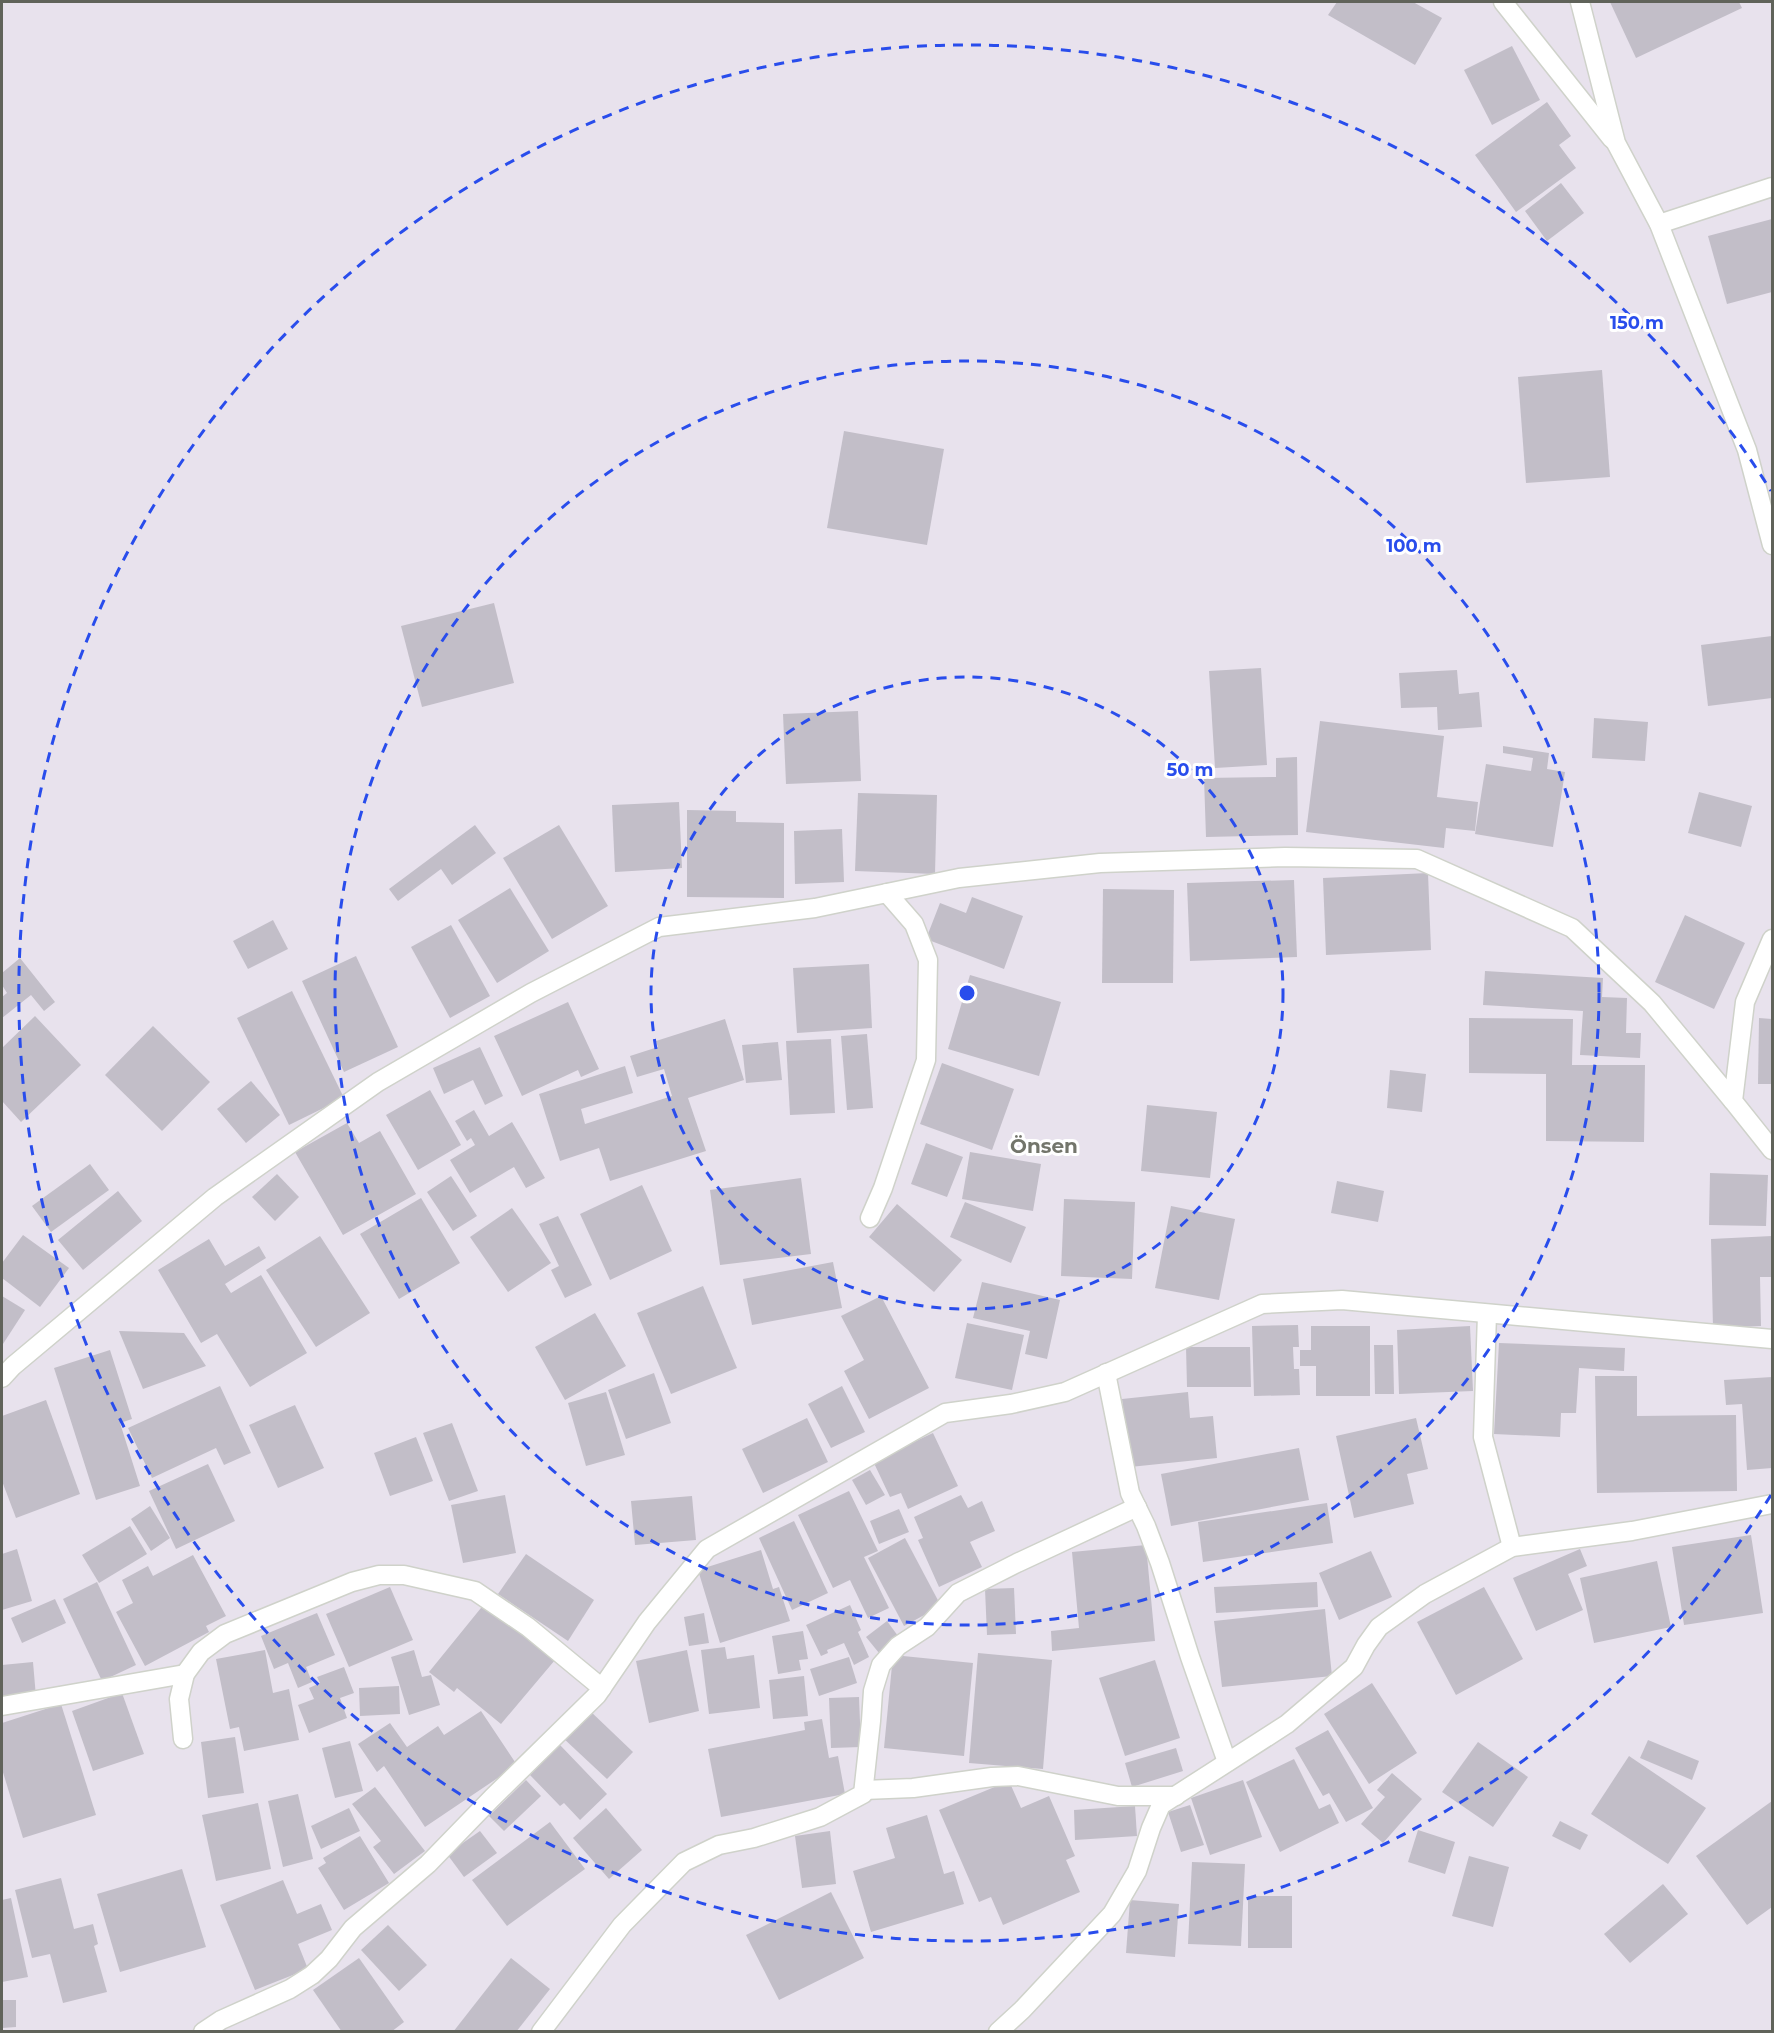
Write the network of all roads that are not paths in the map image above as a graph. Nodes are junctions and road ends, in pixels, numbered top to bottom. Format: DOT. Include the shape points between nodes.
graph roads {
  1 [pos="1503,2"];
  2 [pos="1580,2"];
  3 [pos="1616,143"];
  4 [pos="1773,187"];
  5 [pos="1659,225"];
  6 [pos="1773,545"];
  7 [pos="886,893"];
  8 [pos="1773,939"];
  9 [pos="1733,1101"];
  10 [pos="1773,1150"];
  11 [pos="870,1218"];
  12 [pos="1487,1314"];
  13 [pos="1773,1339"];
  14 [pos="1106,1373"];
  15 [pos="2,1378"];
  16 [pos="1773,1504"];
  17 [pos="1137,1507"];
  18 [pos="1512,1547"];
  19 [pos="185,1674"];
  20 [pos="602,1688"];
  21 [pos="2,1706"];
  22 [pos="183,1739"];
  23 [pos="1227,1762"];
  24 [pos="864,1790"];
  25 [pos="1176,1796"];
  26 [pos="202,2031"];
  27 [pos="541,2031"];
  28 [pos="998,2031"];
  1 -- 3 [label="street"];
  2 -- 3 [label="street"];
  3 -- 5 [label="street"];
  4 -- 5 [label="street"];
  5 -- 6 [label="street" via="1748,450"];
  7 -- 9 [label="street" via="959,878 1100,863 1285,857 1417,859 1572,928 1652,1003"];
  7 -- 11 [label="street" via="914,924 928,960 926,1060"];
  7 -- 15 [label="street" via="815,908 659,927 531,993 378,1082 215,1197"];
  8 -- 9 [label="street" via="1745,1002"];
  9 -- 10 [label="street"];
  12 -- 13 [label="street"];
  12 -- 14 [label="street" via="1342,1300 1262,1304"];
  12 -- 18 [label="street" via="1483,1437"];
  14 -- 17 [label="street" via="1130,1493"];
  14 -- 20 [label="street" via="1065,1392 945,1413 707,1549 647,1622"];
  16 -- 18 [label="street" via="1632,1531"];
  17 -- 23 [label="street" via="1160,1563"];
  17 -- 24 [label="street" via="958,1593 927,1627 898,1646 881,1665 873,1691"];
  18 -- 23 [label="street" via="1425,1594 1379,1627 1354,1667 1287,1724"];
  19 -- 20 [label="street" via="201,1652 225,1634 352,1582 379,1575 404,1575 475,1591 528,1627"];
  19 -- 21 [label="street"];
  19 -- 22 [label="street" via="179,1699"];
  20 -- 26 [label="street" via="428,1864 353,1928 312,1975"];
  23 -- 25 [label="street"];
  24 -- 25 [label="street" via="1018,1776 1118,1796"];
  24 -- 27 [label="street" via="860,1796 819,1817 719,1845 684,1862 622,1925"];
  25 -- 28 [label="street" via="1161,1806 1137,1871 1112,1914"];
}
